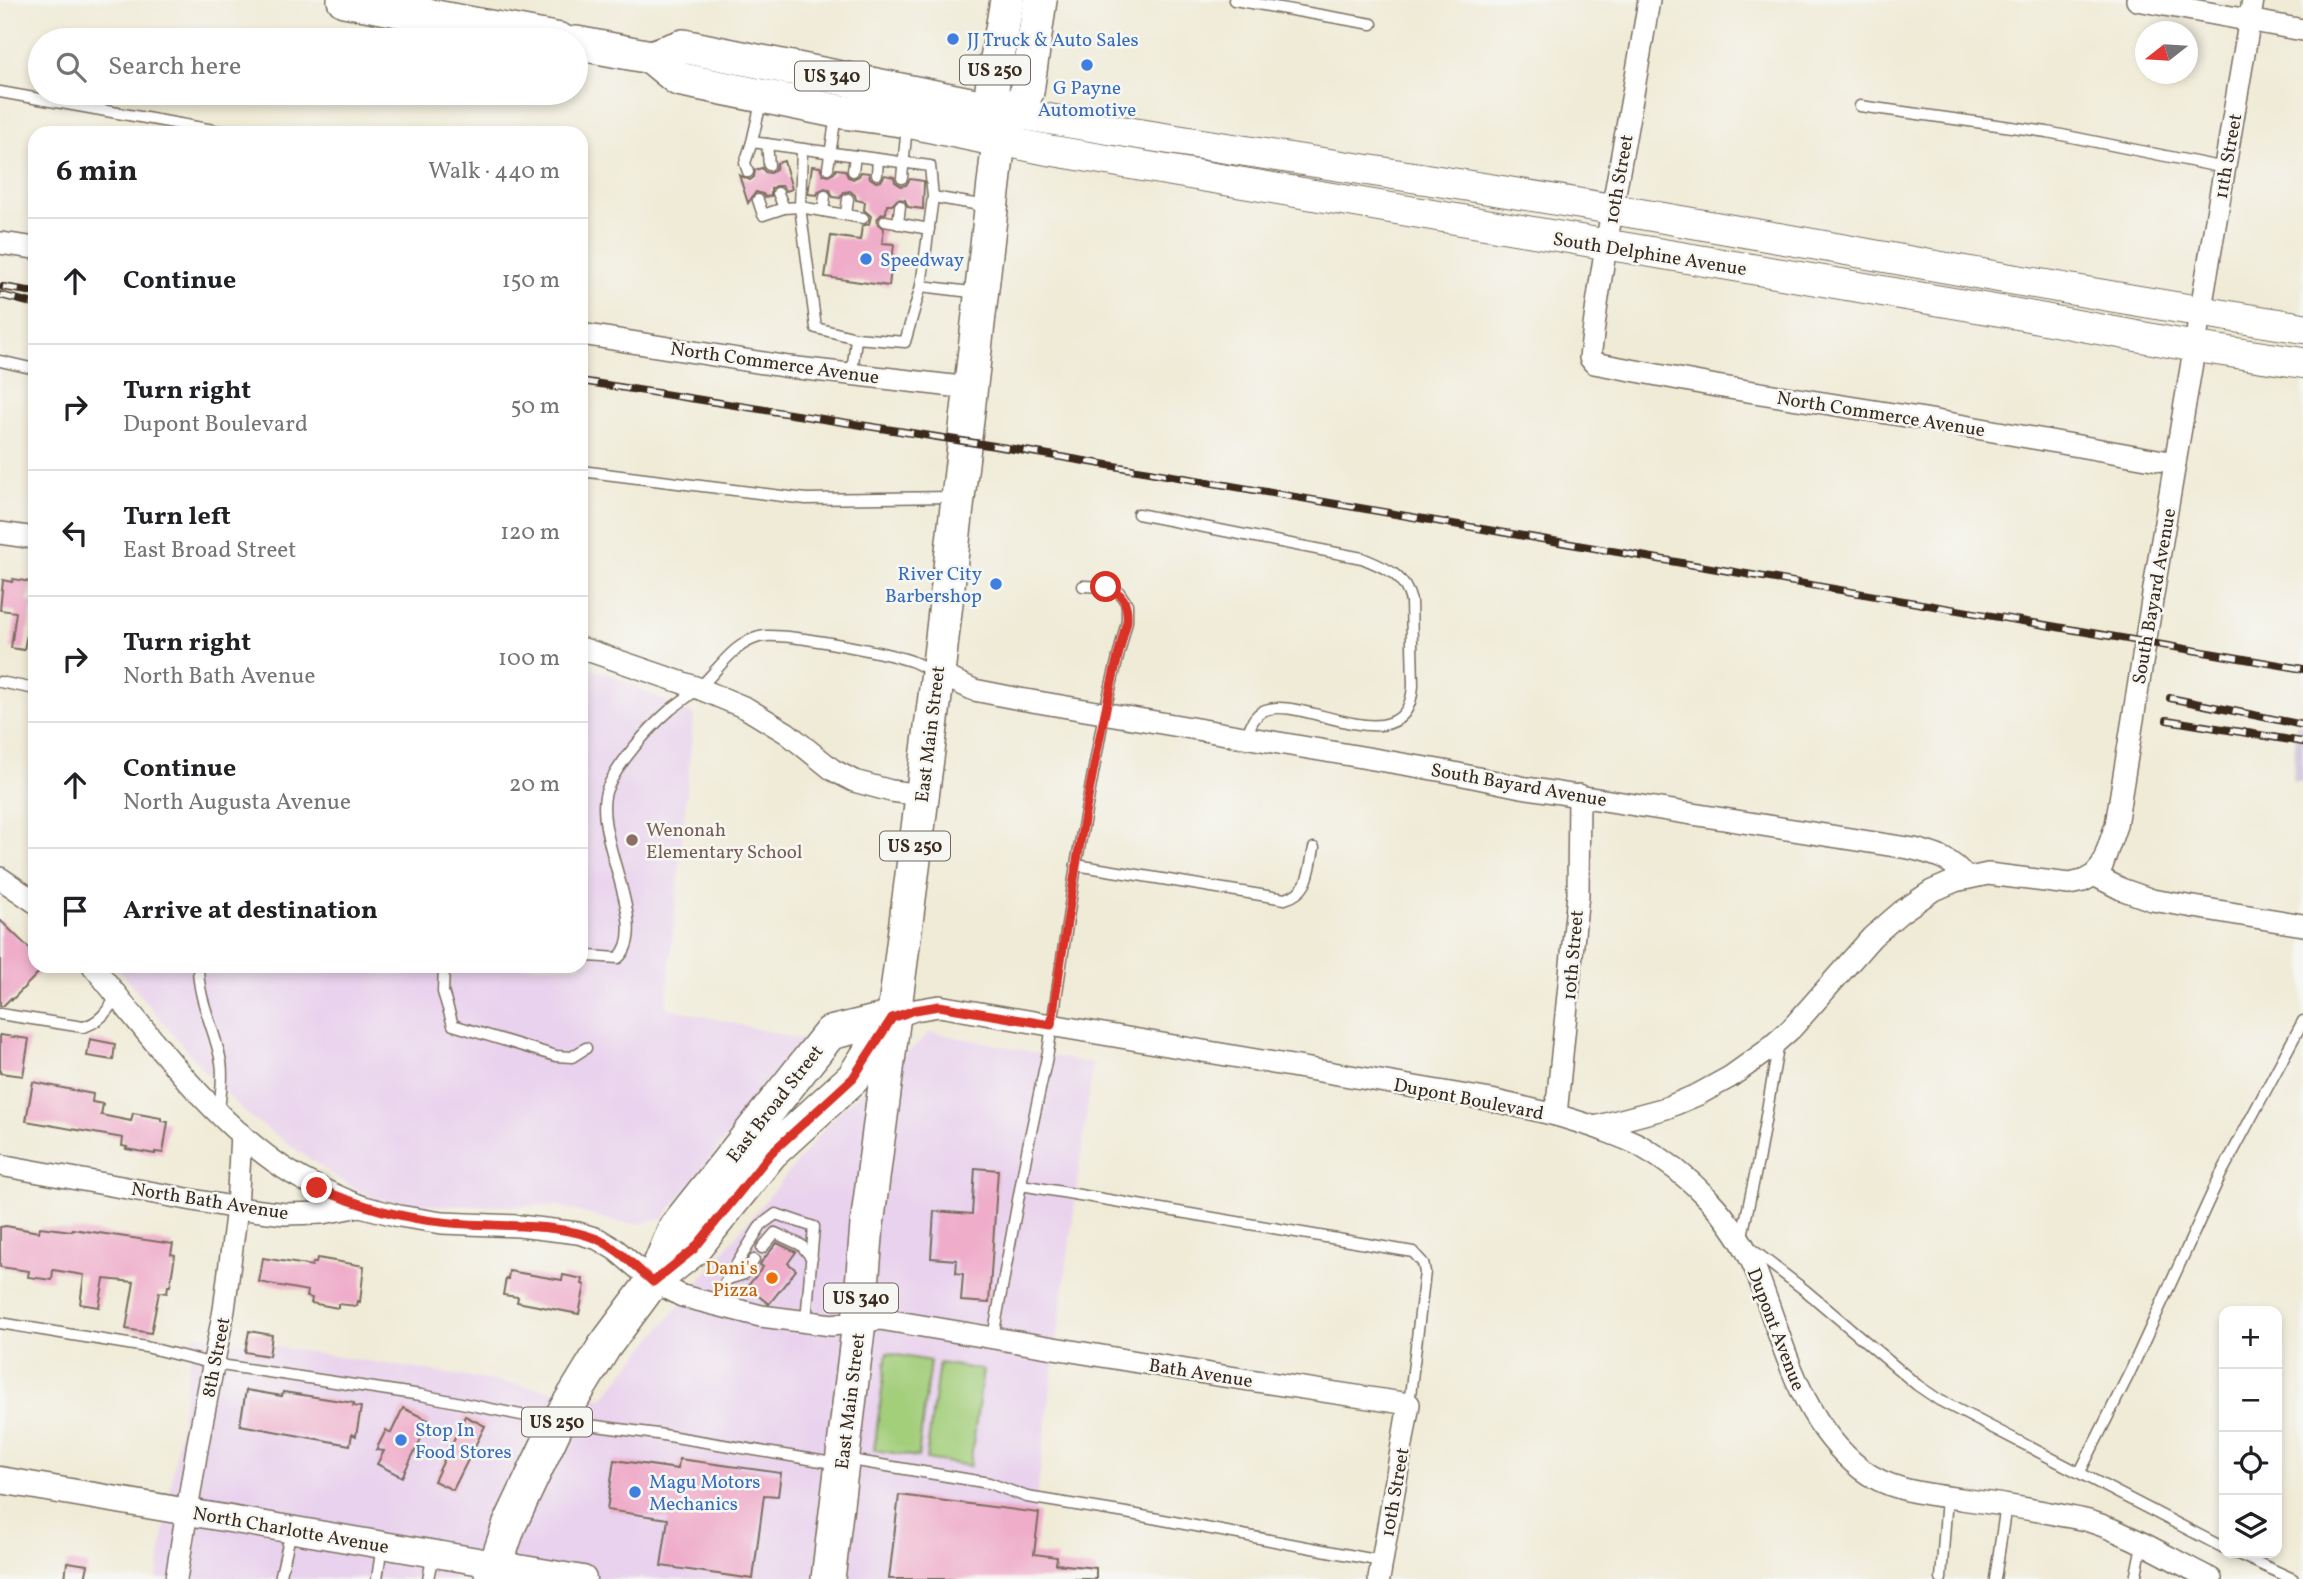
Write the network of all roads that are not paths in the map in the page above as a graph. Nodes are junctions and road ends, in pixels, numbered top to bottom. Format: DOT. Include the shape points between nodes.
graph roads {
  1 [pos="344,0"];
  2 [pos="1007,0"];
  3 [pos="1040,0"];
  4 [pos="1234,0"];
  5 [pos="1648,0"];
  6 [pos="2137,0"];
  7 [pos="2252,10"];
  8 [pos="1372,24"];
  9 [pos="495,28"];
  10 [pos="2303,30"];
  11 [pos="588,45"];
  12 [pos="651,57"];
  13 [pos="0,92"];
  14 [pos="763,96"];
  15 [pos="28,97"];
  16 [pos="73,105"];
  17 [pos="1860,106"];
  18 [pos="836,111"];
  19 [pos="908,121"];
  20 [pos="1003,121"];
  21 [pos="191,126"];
  22 [pos="752,142"];
  23 [pos="767,144"];
  24 [pos="802,149"];
  25 [pos="831,153"];
  26 [pos="855,156"];
  27 [pos="878,159"];
  28 [pos="903,162"];
  29 [pos="769,165"];
  30 [pos="828,168"];
  31 [pos="2225,168"];
  32 [pos="853,171"];
  33 [pos="748,172"];
  34 [pos="877,174"];
  35 [pos="902,178"];
  36 [pos="778,193"];
  37 [pos="825,196"];
  38 [pos="933,197"];
  39 [pos="758,200"];
  40 [pos="848,200"];
  41 [pos="900,206"];
  42 [pos="990,206"];
  43 [pos="800,207"];
  44 [pos="784,208"];
  45 [pos="1612,209"];
  46 [pos="823,211"];
  47 [pos="846,214"];
  48 [pos="863,218"];
  49 [pos="885,221"];
  50 [pos="898,224"];
  51 [pos="929,229"];
  52 [pos="0,243"];
  53 [pos="1606,246"];
  54 [pos="28,247"];
  55 [pos="921,286"];
  56 [pos="980,293"];
  57 [pos="2201,312"];
  58 [pos="2303,328"];
  59 [pos="588,335"];
  60 [pos="856,338"];
  61 [pos="2196,347"];
  62 [pos="1590,358"];
  63 [pos="0,361"];
  64 [pos="2303,363"];
  65 [pos="28,367"];
  66 [pos="852,374"];
  67 [pos="970,388"];
  68 [pos="2175,463"];
  69 [pos="588,472"];
  70 [pos="957,497"];
  71 [pos="1138,514"];
  72 [pos="0,533"];
  73 [pos="28,537"];
  74 [pos="1083,586"];
  75 [pos="588,650"];
  76 [pos="938,673"];
  77 [pos="0,682"];
  78 [pos="28,688"];
  79 [pos="698,688"];
  80 [pos="1104,714"];
  81 [pos="1246,738"];
  82 [pos="922,795"];
  83 [pos="1579,795"];
  84 [pos="1314,848"];
  85 [pos="1076,865"];
  86 [pos="2094,875"];
  87 [pos="0,878"];
  88 [pos="1966,878"];
  89 [pos="28,897"];
  90 [pos="2303,925"];
  91 [pos="588,956"];
  92 [pos="99,973"];
  93 [pos="198,973"];
  94 [pos="444,973"];
  95 [pos="117,996"];
  96 [pos="0,1014"];
  97 [pos="892,1018"];
  98 [pos="2303,1021"];
  99 [pos="1051,1025"];
  100 [pos="1780,1040"];
  101 [pos="586,1048"];
  102 [pos="219,1112"];
  103 [pos="1556,1115"];
  104 [pos="1595,1127"];
  105 [pos="241,1134"];
  106 [pos="0,1165"];
  107 [pos="1021,1185"];
  108 [pos="360,1206"];
  109 [pos="237,1208"];
  110 [pos="1741,1241"];
  111 [pos="762,1248"];
  112 [pos="812,1258"];
  113 [pos="754,1260"];
  114 [pos="728,1279"];
  115 [pos="653,1282"];
  116 [pos="712,1304"];
  117 [pos="806,1321"];
  118 [pos="859,1322"];
  119 [pos="0,1323"];
  120 [pos="993,1337"];
  121 [pos="214,1364"];
  122 [pos="1409,1404"];
  123 [pos="558,1422"];
  124 [pos="842,1461"];
  125 [pos="2080,1472"];
  126 [pos="0,1480"];
  127 [pos="1947,1497"];
  128 [pos="2006,1505"];
  129 [pos="187,1511"];
  130 [pos="292,1529"];
  131 [pos="382,1545"];
  132 [pos="2143,1545"];
  133 [pos="2219,1545"];
  134 [pos="2247,1558"];
  135 [pos="430,1566"];
  136 [pos="1380,1570"];
  137 [pos="493,1572"];
  138 [pos="2188,1574"];
  139 [pos="176,1579"];
  140 [pos="280,1579"];
  141 [pos="377,1579"];
  142 [pos="583,1579"];
  143 [pos="828,1579"];
  144 [pos="1941,1579"];
  145 [pos="1995,1579"];
  146 [pos="2135,1579"];
  147 [pos="2211,1579"];
  148 [pos="2293,1579"];
  1 -- 9 [label="main road"];
  2 -- 20 [label="main road, East Main Street / US 250" via="992,88"];
  3 -- 20 [label="main road, East Main Street / US 250" via="1027,92"];
  4 -- 8 [label="lane"];
  5 -- 45 [label="street, 10th Street"];
  6 -- 7 [label="street"];
  7 -- 10 [label="street"];
  7 -- 31 [label="street, 11th Street"];
  11 -- 12 [label="main road, US 340"];
  12 -- 14 [label="main road, US 340" via="678,79"];
  12 -- 20 [label="main road, US 340" via="682,46"];
  13 -- 15 [label="lane"];
  14 -- 18 [label="main road, US 340"];
  14 -- 22 [label="lane"];
  16 -- 21 [label="lane"];
  17 -- 31 [label="lane" via="2047,132"];
  18 -- 19 [label="main road, US 340"];
  18 -- 25 [label="lane"];
  19 -- 20 [label="main road, US 340"];
  19 -- 28 [label="lane"];
  20 -- 42 [label="main road, East Main Street / US 250"];
  20 -- 45 [label="main road, South Delphine Avenue" via="1438,180"];
  20 -- 53 [label="main road, South Delphine Avenue" via="1048,150"];
  22 -- 23 [label="lane"];
  22 -- 33 [label="lane" via="745,163"];
  23 -- 24 [label="lane"];
  23 -- 29 [label="lane"];
  24 -- 25 [label="lane"];
  24 -- 43 [label="lane"];
  25 -- 26 [label="lane"];
  25 -- 30 [label="lane"];
  26 -- 27 [label="lane"];
  26 -- 32 [label="lane"];
  27 -- 28 [label="lane"];
  27 -- 34 [label="lane"];
  28 -- 35 [label="lane"];
  28 -- 38 [label="lane" via="930,166"];
  31 -- 57 [label="street, 11th Street"];
  36 -- 44 [label="lane"];
  37 -- 46 [label="lane"];
  38 -- 42 [label="lane"];
  38 -- 51 [label="lane"];
  39 -- 44 [label="lane" via="763,215"];
  40 -- 47 [label="lane"];
  41 -- 50 [label="lane"];
  42 -- 56 [label="main road, East Main Street / US 250"];
  43 -- 44 [label="lane"];
  43 -- 46 [label="lane"];
  43 -- 60 [label="lane" via="816,328"];
  45 -- 53 [label="street, 10th Street"];
  45 -- 57 [label="main road, South Delphine Avenue"];
  46 -- 47 [label="lane"];
  47 -- 48 [label="lane"];
  49 -- 50 [label="lane"];
  50 -- 51 [label="lane"];
  51 -- 55 [label="lane"];
  52 -- 54 [label="street"];
  53 -- 61 [label="main road, South Delphine Avenue"];
  53 -- 62 [label="street, 10th Street"];
  55 -- 56 [label="lane"];
  55 -- 60 [label="lane" via="905,342"];
  56 -- 67 [label="main road, East Main Street / US 250"];
  57 -- 58 [label="main road, South Delphine Avenue"];
  57 -- 61 [label="street, South Bayard Avenue"];
  59 -- 66 [label="street, North Commerce Avenue"];
  60 -- 66 [label="lane"];
  61 -- 64 [label="main road, South Delphine Avenue"];
  61 -- 68 [label="street, South Bayard Avenue"];
  62 -- 68 [label="street, North Commerce Avenue" via="1600,366"];
  63 -- 65 [label="lane"];
  66 -- 67 [label="street, North Commerce Avenue"];
  67 -- 70 [label="main road, East Main Street / US 250"];
  68 -- 86 [label="street, South Bayard Avenue" via="2116,825 2102,866"];
  69 -- 70 [label="lane" via="806,499"];
  70 -- 76 [label="main road, East Main Street / US 250"];
  71 -- 81 [label="lane" via="1362,558 1393,572 1408,588 1413,686 1412,700 1402,715 1385,725 1364,725 1269,709 1253,720"];
  72 -- 73 [label="street"];
  74 -- 80 [label="lane" via="1113,589 1124,598 1128,611"];
  75 -- 79 [label="street"];
  76 -- 79 [label="lane" via="910,660 771,635 743,642"];
  76 -- 80 [label="street, South Bayard Avenue" via="974,690"];
  76 -- 82 [label="main road, East Main Street / US 250"];
  77 -- 78 [label="lane"];
  79 -- 82 [label="street" via="746,708 854,781"];
  79 -- 91 [label="lane" via="642,739 606,792 604,822 625,896 629,941 618,958"];
  80 -- 81 [label="street, South Bayard Avenue"];
  80 -- 85 [label="lane"];
  81 -- 83 [label="street, South Bayard Avenue"];
  82 -- 97 [label="main road, East Main Street / US 250"];
  83 -- 88 [label="street, South Bayard Avenue" via="1914,849 1940,856"];
  83 -- 103 [label="street, 10th Street" via="1578,894"];
  84 -- 85 [label="lane" via="1302,890 1285,899"];
  85 -- 99 [label="lane"];
  86 -- 88 [label="street" via="2069,884 2007,875"];
  86 -- 90 [label="street" via="2152,900"];
  87 -- 89 [label="street"];
  88 -- 100 [label="street" via="1932,891 1882,928"];
  92 -- 95 [label="street"];
  93 -- 102 [label="lane" via="221,1062"];
  94 -- 101 [label="lane" via="443,992 453,1025 556,1056 572,1057"];
  95 -- 96 [label="lane" via="104,1016 83,1027"];
  95 -- 102 [label="street"];
  97 -- 99 [label="street, Dupont Boulevard" via="939,1006"];
  97 -- 115 [label="main road, East Broad Street / US 250" via="853,1078 771,1153 694,1249"];
  97 -- 115 [label="main road, East Broad Street / US 250" via="830,1032 675,1228"];
  97 -- 118 [label="main road, East Main Street / US 340"];
  98 -- 125 [label="lane" via="2220,1176"];
  99 -- 103 [label="street, Dupont Boulevard"];
  99 -- 107 [label="lane"];
  100 -- 104 [label="street" via="1699,1094"];
  100 -- 110 [label="lane"];
  102 -- 105 [label="street"];
  103 -- 104 [label="street, Dupont Boulevard"];
  104 -- 110 [label="street, Dupont Avenue" via="1637,1143 1672,1166 1704,1194"];
  105 -- 108 [label="street" via="317,1188"];
  105 -- 109 [label="street, 8th Street"];
  106 -- 109 [label="street, North Bath Avenue"];
  107 -- 120 [label="lane"];
  107 -- 122 [label="lane" via="1413,1252 1425,1272"];
  108 -- 109 [label="street, North Bath Avenue" via="285,1214"];
  108 -- 115 [label="street, North Bath Avenue" via="442,1223 578,1233 616,1250"];
  109 -- 121 [label="street, 8th Street"];
  110 -- 125 [label="lane" via="1939,1400"];
  110 -- 127 [label="street, Dupont Avenue" via="1790,1371 1826,1433 1848,1458 1877,1479"];
  111 -- 112 [label="lane" via="775,1233 801,1245"];
  112 -- 114 [label="lane" via="814,1227 776,1214 761,1225"];
  112 -- 117 [label="lane"];
  113 -- 114 [label="lane" via="744,1273"];
  114 -- 116 [label="lane"];
  115 -- 116 [label="street, North Bath Avenue"];
  115 -- 123 [label="main road, East Broad Street / US 250" via="604,1347"];
  116 -- 117 [label="street, North Bath Avenue"];
  117 -- 118 [label="street, North Bath Avenue" via="832,1325"];
  118 -- 120 [label="street, Bath Avenue" via="880,1319"];
  118 -- 124 [label="main road, East Main Street / US 340"];
  119 -- 121 [label="lane"];
  120 -- 122 [label="street, Bath Avenue"];
  121 -- 123 [label="lane" via="421,1395"];
  121 -- 129 [label="street, 8th Street"];
  122 -- 136 [label="street, 10th Street"];
  123 -- 124 [label="lane"];
  123 -- 137 [label="main road, East Broad Street / US 250"];
  124 -- 136 [label="lane" via="989,1483 1027,1497 1139,1515"];
  124 -- 143 [label="main road, East Main Street / US 340"];
  125 -- 133 [label="lane"];
  126 -- 129 [label="street, North Charlotte Avenue"];
  127 -- 128 [label="street, Dupont Avenue"];
  127 -- 144 [label="lane"];
  128 -- 132 [label="street, Dupont Avenue" via="2091,1522"];
  128 -- 145 [label="lane"];
  129 -- 130 [label="street, North Charlotte Avenue"];
  129 -- 139 [label="street, 8th Street"];
  130 -- 131 [label="street, North Charlotte Avenue"];
  130 -- 140 [label="lane"];
  131 -- 135 [label="street, North Charlotte Avenue"];
  131 -- 141 [label="lane"];
  132 -- 138 [label="street, Dupont Avenue"];
  132 -- 146 [label="lane"];
  134 -- 148 [label="lane"];
  135 -- 137 [label="street, North Charlotte Avenue"];
  137 -- 142 [label="street, North Charlotte Avenue"];
  138 -- 147 [label="street, Dupont Avenue"];
}
